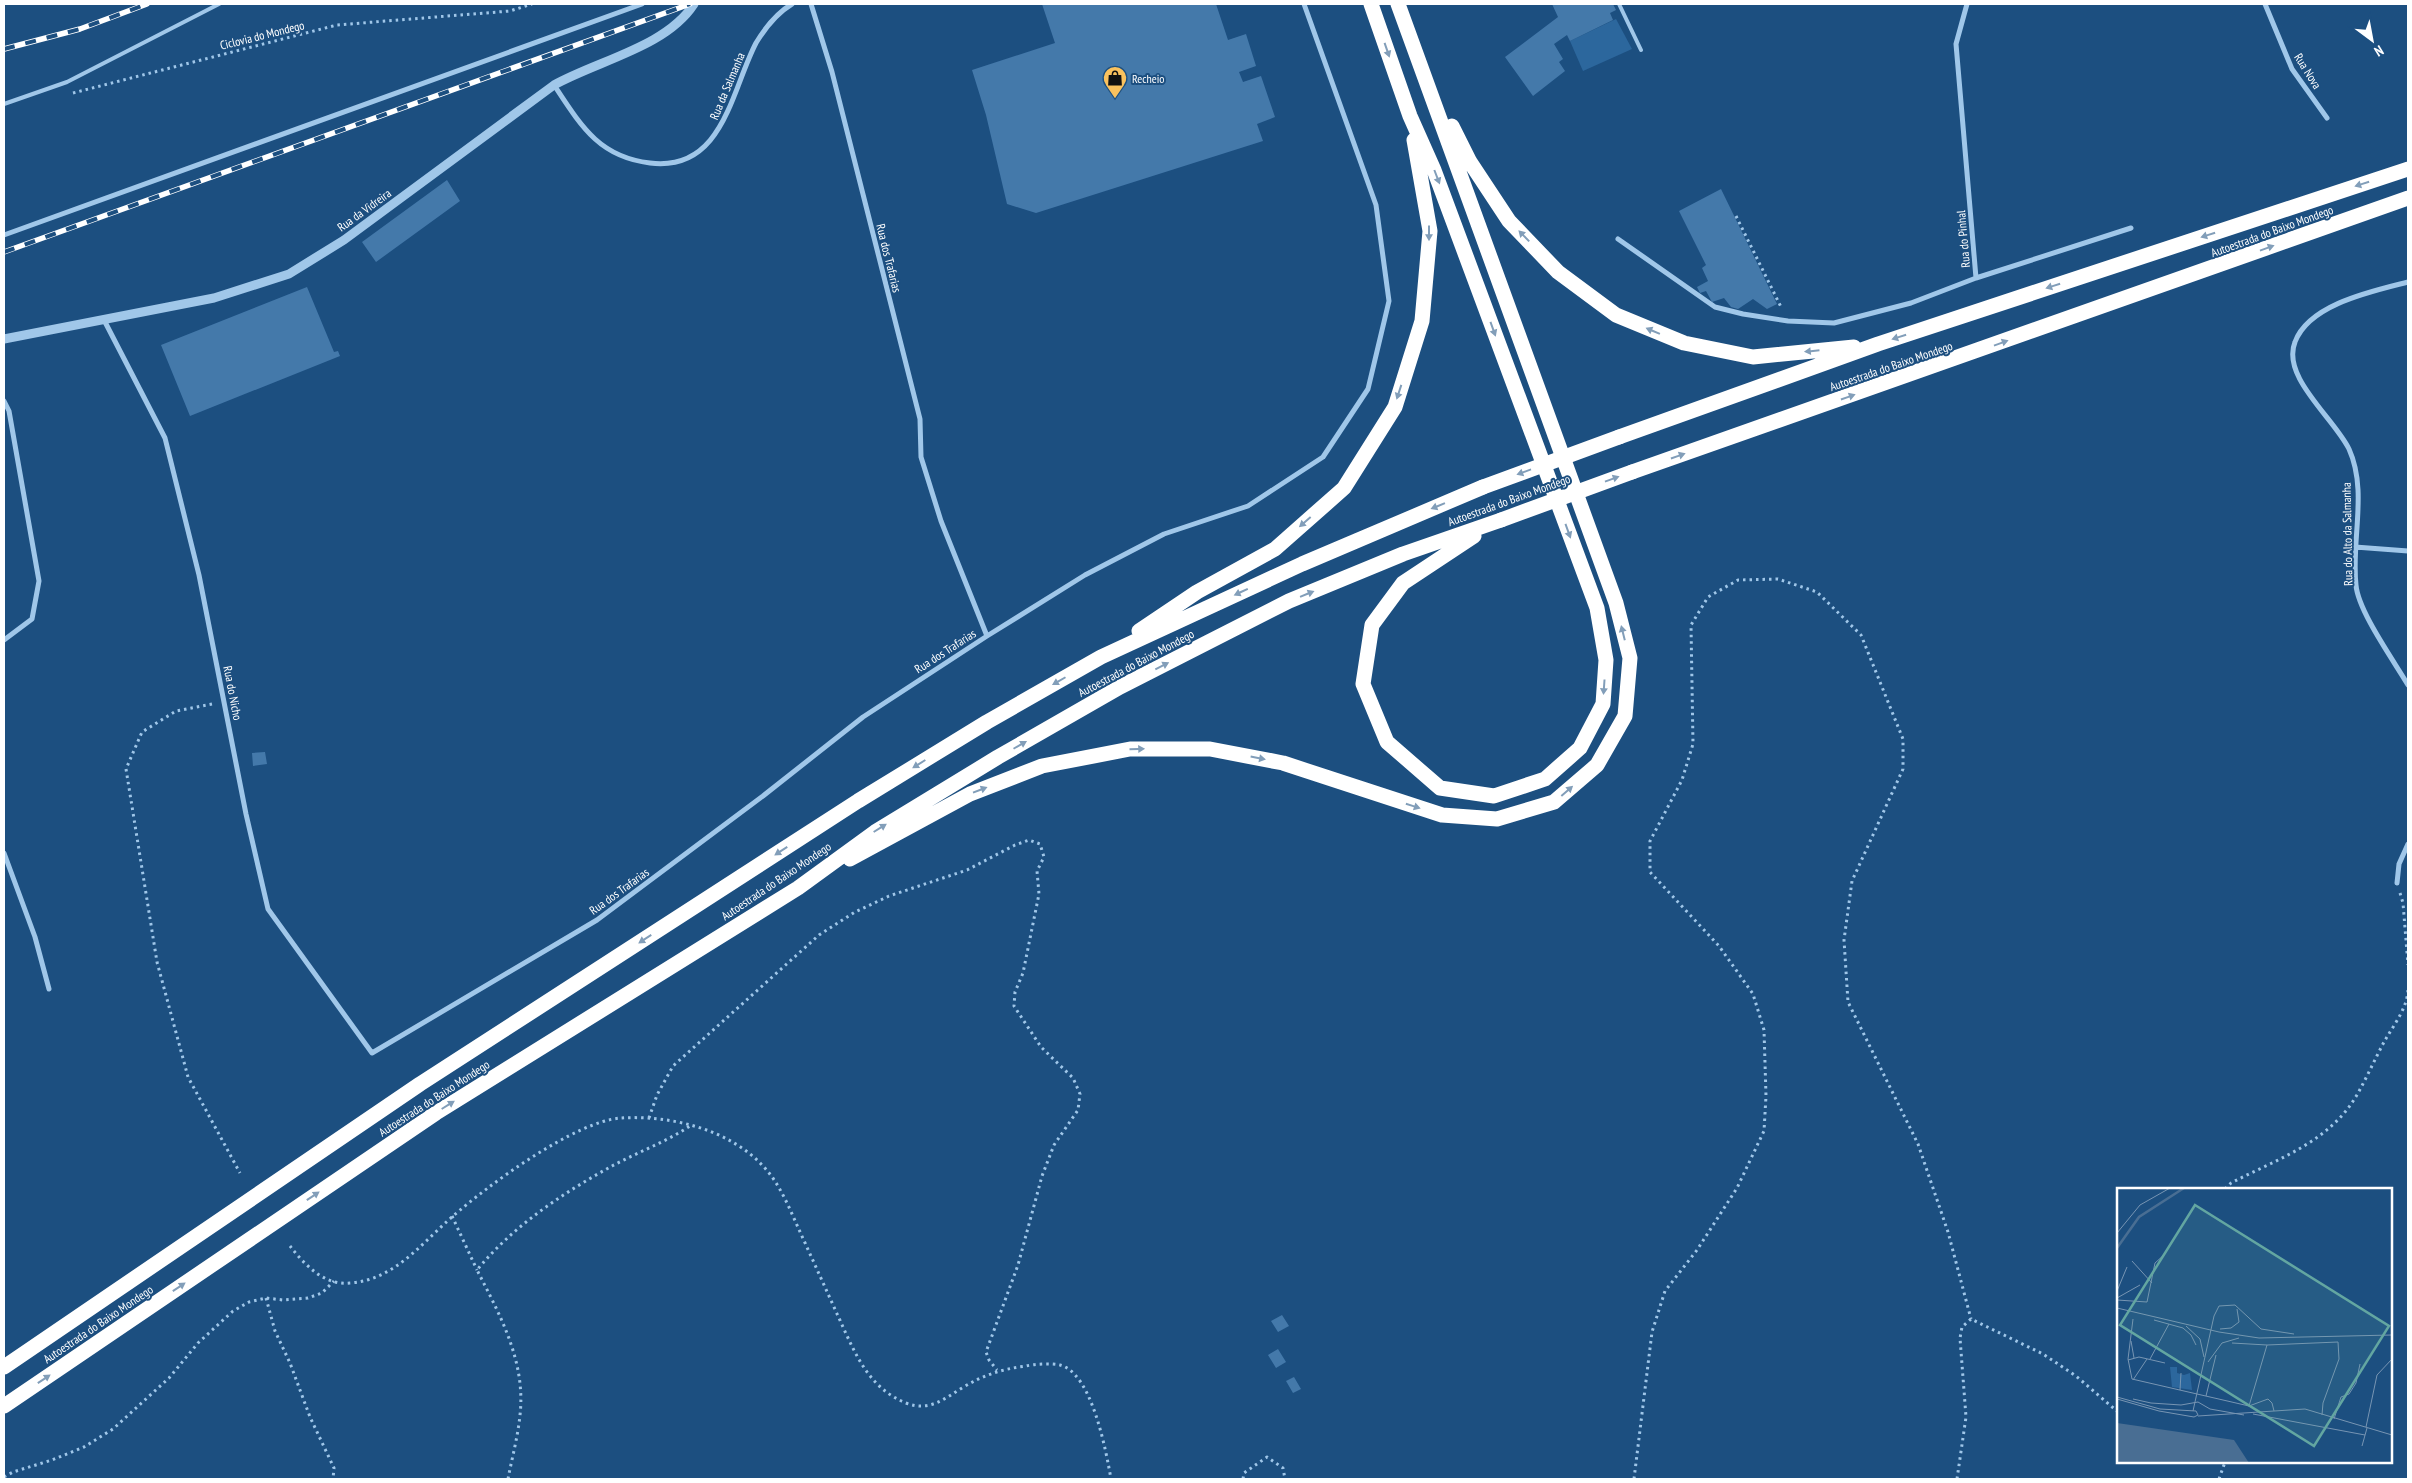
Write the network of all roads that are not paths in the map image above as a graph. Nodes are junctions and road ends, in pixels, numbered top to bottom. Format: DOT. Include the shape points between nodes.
graph roads {
  1 [pos="219,4"];
  2 [pos="642,4"];
  3 [pos="694,4"];
  4 [pos="792,4"];
  5 [pos="811,4"];
  6 [pos="1304,4"];
  7 [pos="1371,4"];
  8 [pos="1398,4"];
  9 [pos="1619,4"];
  10 [pos="1967,4"];
  11 [pos="2264,4"];
  12 [pos="1641,50"];
  13 [pos="1420,64"];
  14 [pos="554,85"];
  15 [pos="4,104"];
  16 [pos="1410,116"];
  17 [pos="2328,118"];
  18 [pos="2408,169"];
  19 [pos="2408,198"];
  20 [pos="2132,228"];
  21 [pos="4,235"];
  22 [pos="1618,239"];
  23 [pos="1976,278"];
  24 [pos="2408,282"];
  25 [pos="104,320"];
  26 [pos="4,339"];
  27 [pos="1878,344"];
  28 [pos="4,401"];
  29 [pos="1501,520"];
  30 [pos="2355,547"];
  31 [pos="2408,551"];
  32 [pos="987,636"];
  33 [pos="4,640"];
  34 [pos="1101,657"];
  35 [pos="2408,685"];
  36 [pos="2408,844"];
  37 [pos="4,853"];
  38 [pos="2397,883"];
  39 [pos="798,888"];
  40 [pos="49,989"];
  41 [pos="372,1053"];
  42 [pos="4,1367"];
  43 [pos="4,1406"];
  1 -- 15 [label="lane" via="67,82"];
  2 -- 21 [label="street"];
  3 -- 14 [label="street, Rua da Vidreira" via="662,37"];
  4 -- 14 [label="street, Rua da Salmanha" via="771,22 757,41 724,122 712,139 699,151 680,161 660,164 617,155 598,143 581,126"];
  5 -- 32 [label="street, Rua dos Trafarias" via="832,72 920,419 921,457 941,520"];
  6 -- 32 [label="street" via="1376,205 1389,301 1368,389 1323,457 1248,506 1164,534 1086,575"];
  7 -- 16 [label="highway, one-way"];
  8 -- 13 [label="highway"];
  9 -- 12 [label="lane"];
  10 -- 23 [label="street, Rua do Pinhal" via="1956,44"];
  11 -- 17 [label="street, Rua Nova" via="2292,69"];
  27 -- 13 [label="highway, one-way" via="1753,357 1684,344 1616,315 1558,272 1509,221 1470,162"];
  39 -- 13 [label="highway, one-way" via="970,794 1042,766 1130,749 1210,749 1284,764 1442,815 1497,819 1554,802 1597,765 1625,716 1630,658 1616,604"];
  14 -- 25 [label="street, Rua da Vidreira" via="344,240 289,274 214,298"];
  16 -- 29 [label="highway, one-way" via="1434,170 1594,599 1606,660 1603,704 1580,748 1545,780 1494,796 1440,788 1387,742 1363,684 1372,625 1402,583"];
  16 -- 34 [label="highway, one-way" via="1430,231 1422,321 1394,407 1344,488 1274,549 1197,592"];
  18 -- 27 [label="highway, Autoestrada do Baixo Mondego, one-way"];
  29 -- 19 [label="highway, Autoestrada do Baixo Mondego, one-way, bridge"];
  20 -- 23 [label="street"];
  22 -- 23 [label="street, Rua do Pinhal" via="1715,307 1788,321 1834,322 1911,303"];
  24 -- 30 [label="street, Rua do Alto da Salmanha" via="2350,298 2320,313 2300,330 2291,354 2293,366 2337,429 2356,469"];
  25 -- 26 [label="street, Rua da Vidreira"];
  25 -- 41 [label="street, Rua do Nicho" via="165,438 199,575 268,909"];
  27 -- 34 [label="highway, Autoestrada do Baixo Mondego, one-way, bridge" via="1483,487 1302,564"];
  28 -- 33 [label="street" via="39,580 32,619"];
  39 -- 29 [label="highway, Autoestrada do Baixo Mondego, one-way" via="875,832 1120,687 1289,601 1403,554"];
  30 -- 31 [label="street"];
  30 -- 35 [label="street, Rua do Alto da Salmanha" via="2356,587 2367,614"];
  32 -- 41 [label="street, Rua dos Trafarias" via="863,717 597,920"];
  34 -- 42 [label="highway, Autoestrada do Baixo Mondego, one-way" via="858,801 445,1068"];
  36 -- 38 [label="street" via="2399,864"];
  37 -- 40 [label="street" via="35,937"];
  43 -- 39 [label="highway, Autoestrada do Baixo Mondego, one-way" via="436,1113"];
}
